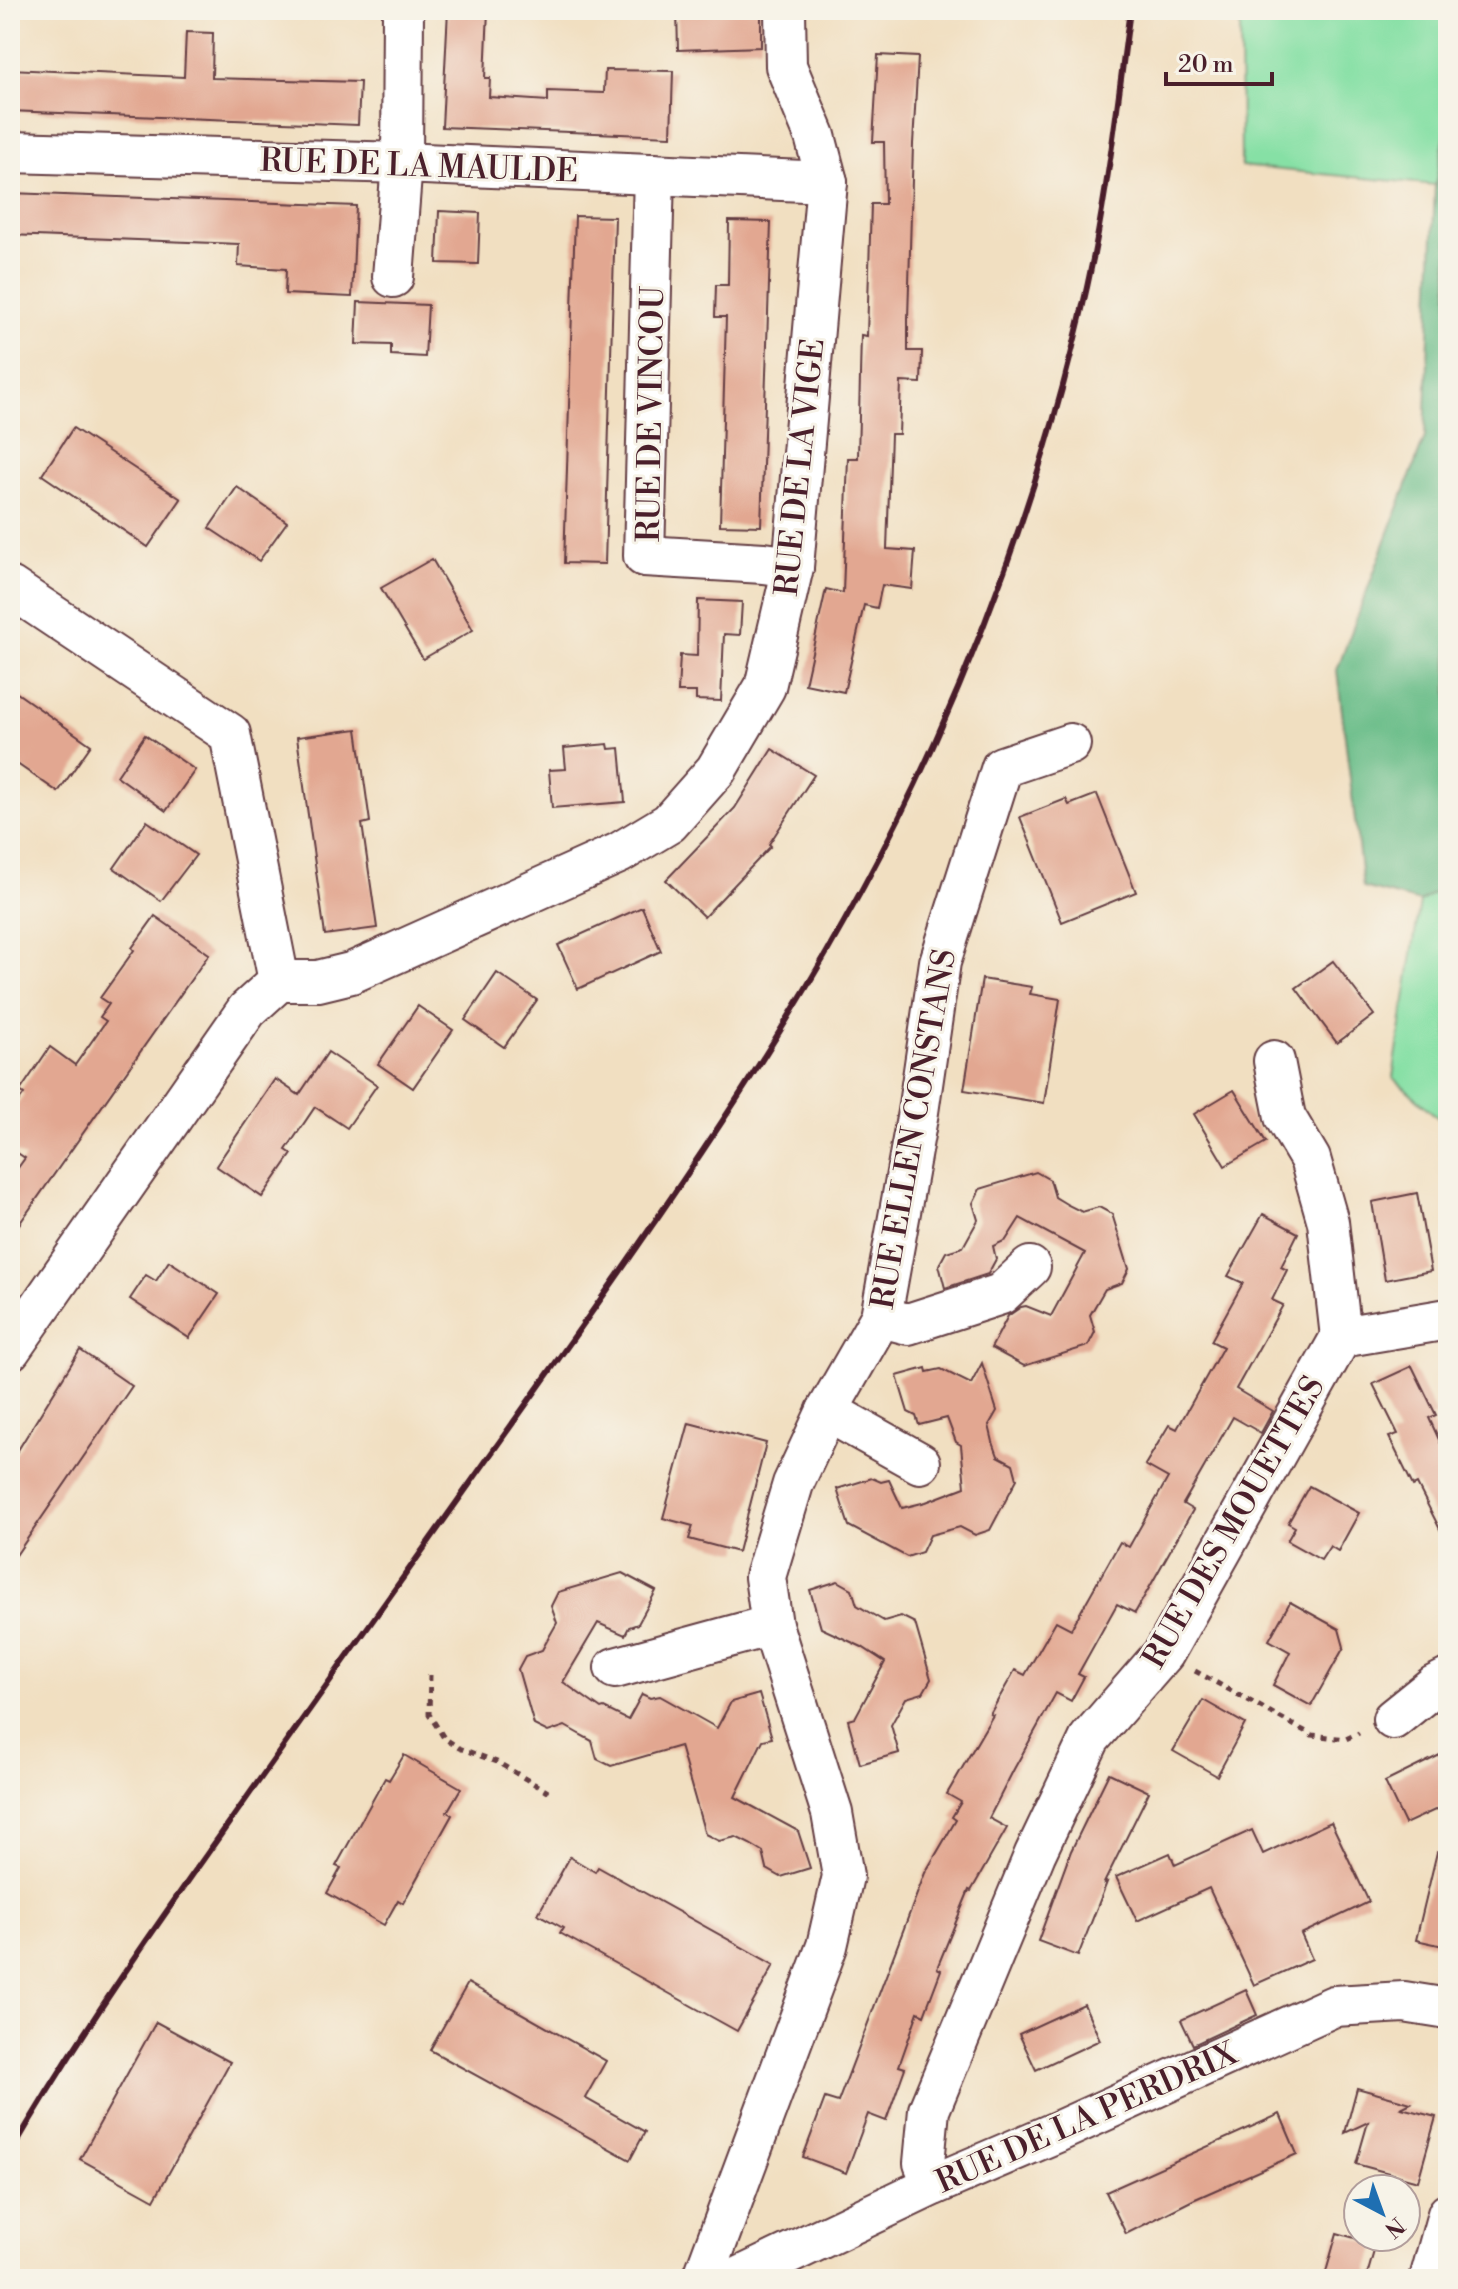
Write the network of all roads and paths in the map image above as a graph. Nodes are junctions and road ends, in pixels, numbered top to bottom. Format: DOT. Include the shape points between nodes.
graph roads {
  1 [pos="403,10"];
  2 [pos="785,10"];
  3 [pos="10,152"];
  4 [pos="402,163"];
  5 [pos="654,174"];
  6 [pos="827,182"];
  7 [pos="393,277"];
  8 [pos="793,567"];
  9 [pos="10,587"];
  10 [pos="1070,744"];
  11 [pos="279,981"];
  12 [pos="1274,1061"];
  13 [pos="1030,1267"];
  14 [pos="881,1317"];
  15 [pos="1448,1319"];
  16 [pos="1341,1337"];
  17 [pos="10,1350"];
  18 [pos="827,1411"];
  19 [pos="920,1463"];
  20 [pos="772,1625"];
  21 [pos="1164,1653"];
  22 [pos="615,1668"];
  23 [pos="430,1675"];
  24 [pos="1448,1679"];
  25 [pos="1393,1719"];
  26 [pos="548,1792"];
  27 [pos="1448,2009"];
  28 [pos="933,2185"];
  29 [pos="1448,2214"];
  30 [pos="703,2279"];
  31 [pos="736,2279"];
  32 [pos="1430,2279"];
  1 -- 4 [label="street"];
  2 -- 6 [label="street, RUE DE LA VIGE" via="786,66 815,136"];
  3 -- 4 [label="street, RUE DE LA MAULDE"];
  4 -- 5 [label="street, RUE DE LA MAULDE"];
  4 -- 7 [label="street"];
  5 -- 6 [label="street, RUE DE LA MAULDE"];
  5 -- 8 [label="street, RUE DE VINCOU" via="644,556"];
  6 -- 8 [label="street, RUE DE LA VIGE"];
  8 -- 11 [label="street, RUE DE LA VIGE" via="765,687 716,770 669,823 619,853 351,973 318,981"];
  9 -- 11 [label="street" via="230,734"];
  10 -- 14 [label="street, RUE ELLEN CONSTANS" via="1002,767 940,962"];
  11 -- 17 [label="street" via="247,1010"];
  12 -- 16 [label="street" via="1285,1117 1310,1159 1328,1222"];
  13 -- 14 [label="street" via="1001,1294 908,1324"];
  14 -- 18 [label="street, RUE ELLEN CONSTANS"];
  15 -- 16 [label="street"];
  16 -- 21 [label="street, RUE DES MOUETTES"];
  18 -- 19 [label="street"];
  18 -- 20 [label="street, RUE ELLEN CONSTANS" via="793,1484 765,1577"];
  20 -- 22 [label="street"];
  20 -- 30 [label="street, RUE ELLEN CONSTANS" via="832,1813 843,1876 827,1946"];
  21 -- 25 [label="path" via="1312,1735 1346,1739"];
  21 -- 28 [label="street, RUE DES MOUETTES" via="1090,1738 1035,1854 929,2110 924,2163"];
  23 -- 26 [label="path" via="429,1714 444,1738"];
  24 -- 25 [label="street"];
  27 -- 28 [label="street, RUE DE LA PERDRIX" via="1404,2002 1334,2006"];
  28 -- 31 [label="street, RUE DE LA PERDRIX"];
  29 -- 32 [label="street"];
}
